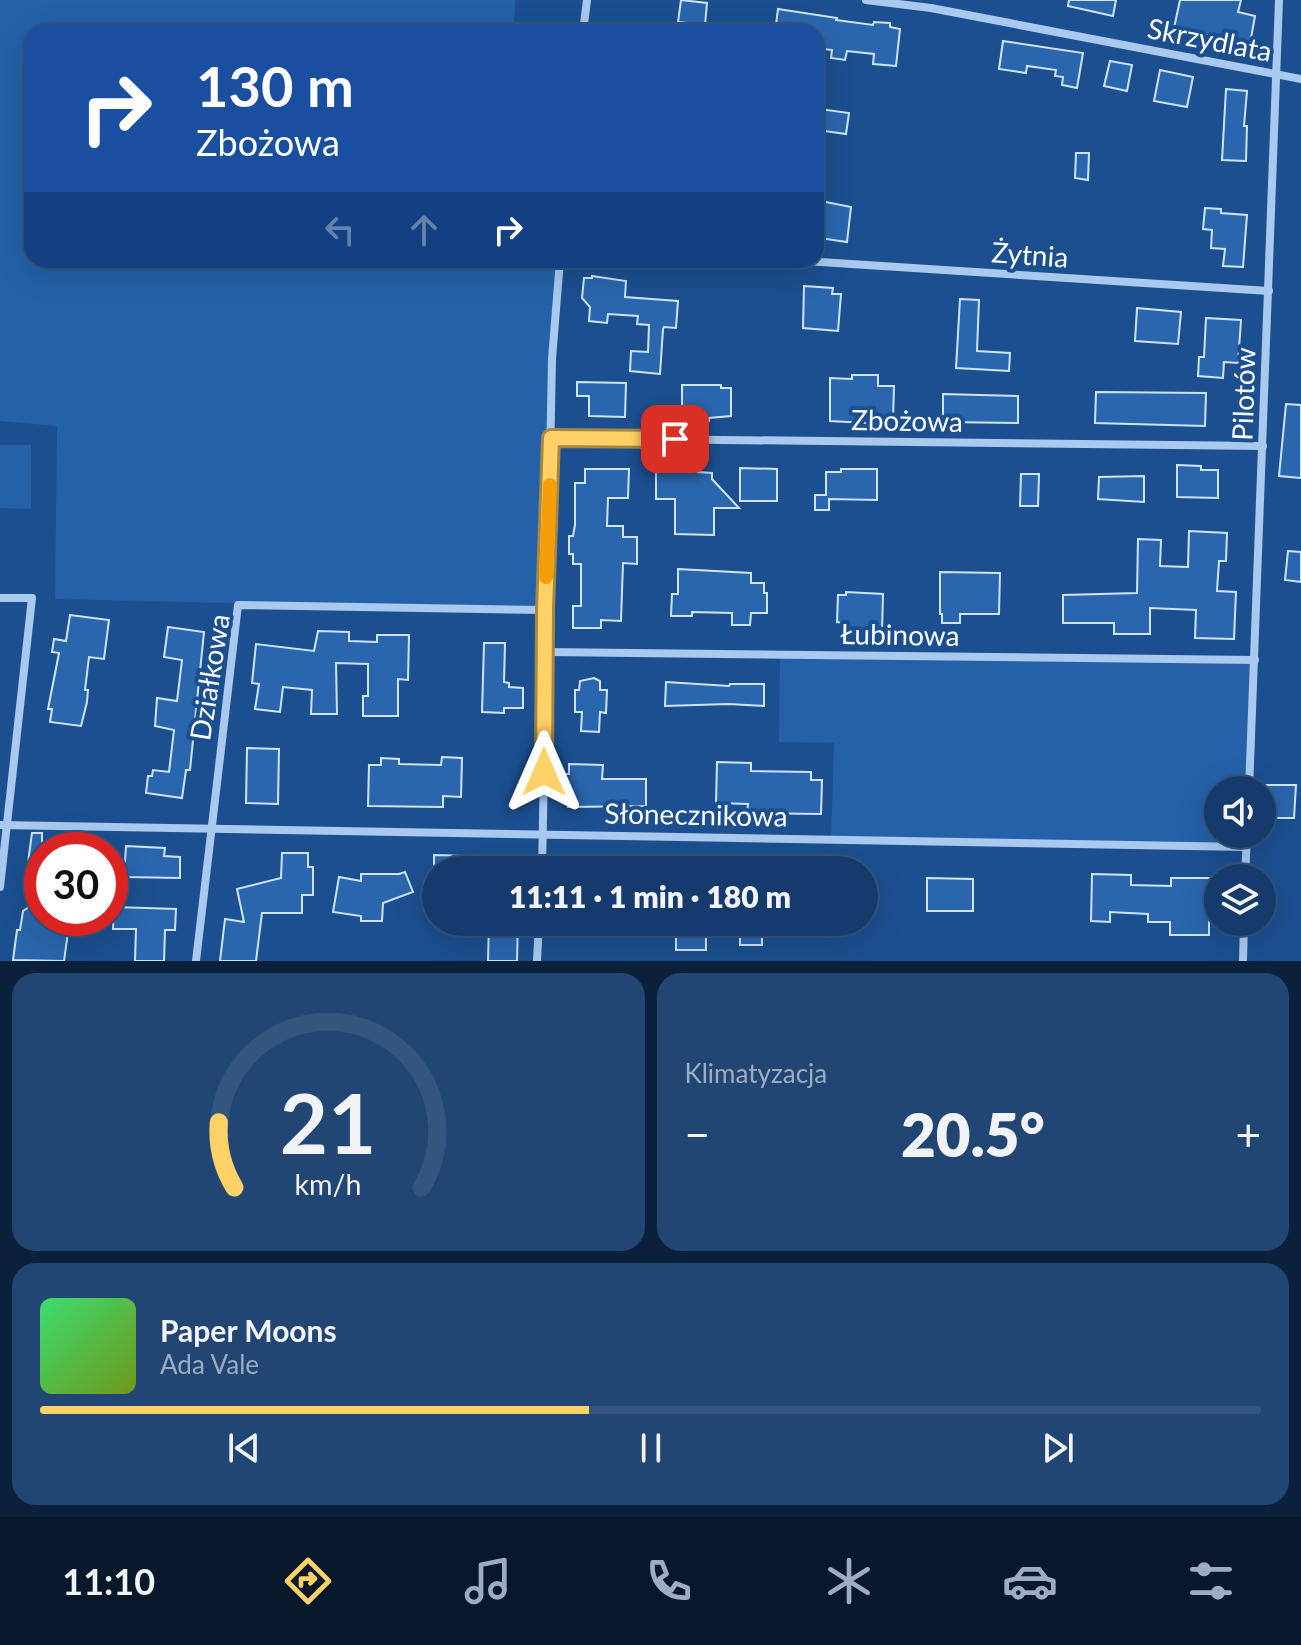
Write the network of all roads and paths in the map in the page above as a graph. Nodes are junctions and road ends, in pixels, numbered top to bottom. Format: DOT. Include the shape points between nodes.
graph roads {
  1 [pos="587,0"];
  2 [pos="866,0"];
  3 [pos="1279,0"];
  4 [pos="931,4"];
  5 [pos="584,24"];
  6 [pos="1278,75"];
  7 [pos="1301,79"];
  8 [pos="824,262"];
  9 [pos="559,268"];
  10 [pos="1269,291"];
  11 [pos="551,438"];
  12 [pos="1263,446"];
  13 [pos="0,598"];
  14 [pos="545,610"];
  15 [pos="545,652"];
  16 [pos="1255,660"];
  17 [pos="1250,776"];
  18 [pos="4,825"];
  19 [pos="210,828"];
  20 [pos="544,833"];
  21 [pos="1204,846"];
  22 [pos="543,856"];
  23 [pos="0,887"];
  24 [pos="538,936"];
  25 [pos="1244,936"];
  26 [pos="196,961"];
  27 [pos="537,961"];
  28 [pos="1243,961"];
  1 -- 5 [label="street"];
  2 -- 4 [label="street, Skrzydlata"];
  3 -- 6 [label="street, Pilotów"];
  4 -- 6 [label="street, Skrzydlata"];
  6 -- 7 [label="street, Skrzydlata"];
  6 -- 10 [label="street, Pilotów"];
  8 -- 10 [label="street, Żytnia"];
  9 -- 11 [label="street"];
  10 -- 12 [label="street, Pilotów"];
  11 -- 12 [label="street, Zbożowa"];
  11 -- 14 [label="street"];
  12 -- 16 [label="street, Pilotów"];
  13 -- 18 [label="street" via="32,598"];
  14 -- 15 [label="street"];
  14 -- 19 [label="street, Działkowa" via="238,605"];
  15 -- 16 [label="street, Łubinowa"];
  15 -- 20 [label="street"];
  16 -- 17 [label="street, Pilotów"];
  18 -- 19 [label="street, Słonecznikowa"];
  18 -- 23 [label="street"];
  19 -- 20 [label="street, Słonecznikowa"];
  19 -- 26 [label="street, Działkowa"];
  20 -- 21 [label="street, Słonecznikowa"];
  20 -- 22 [label="street"];
  24 -- 27 [label="street"];
  25 -- 28 [label="street"];
}
